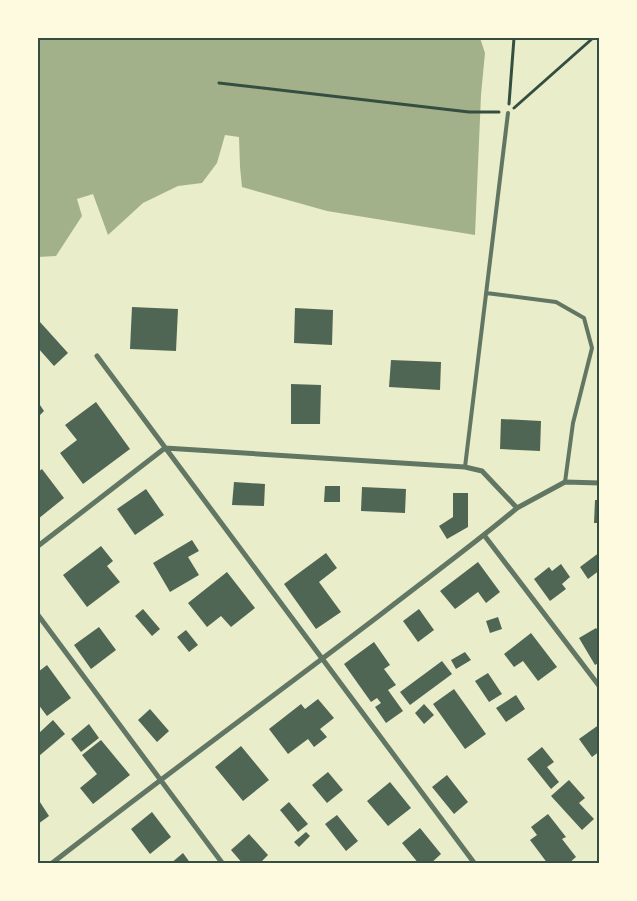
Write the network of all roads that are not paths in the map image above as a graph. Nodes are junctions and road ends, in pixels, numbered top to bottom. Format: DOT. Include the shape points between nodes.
graph roads {
  1 [pos="508,112"];
  2 [pos="486,293"];
  3 [pos="96,356"];
  4 [pos="165,448"];
  5 [pos="465,468"];
  6 [pos="565,482"];
  7 [pos="600,483"];
  8 [pos="518,508"];
  9 [pos="484,535"];
  10 [pos="38,546"];
  11 [pos="38,615"];
  12 [pos="322,659"];
  13 [pos="600,688"];
  14 [pos="160,779"];
  15 [pos="51,864"];
  16 [pos="223,864"];
  17 [pos="475,864"];
  1 -- 2 [label="lane"];
  2 -- 5 [label="lane"];
  2 -- 6 [label="lane" via="556,302 584,318 592,348 573,423"];
  3 -- 4 [label="street"];
  4 -- 5 [label="street"];
  4 -- 10 [label="street"];
  4 -- 12 [label="street"];
  5 -- 8 [label="street" via="482,471"];
  6 -- 7 [label="street"];
  6 -- 8 [label="street"];
  8 -- 9 [label="street"];
  9 -- 12 [label="street"];
  9 -- 13 [label="street"];
  11 -- 14 [label="street"];
  12 -- 14 [label="street"];
  12 -- 17 [label="street"];
  14 -- 15 [label="street"];
  14 -- 16 [label="street"];
}
